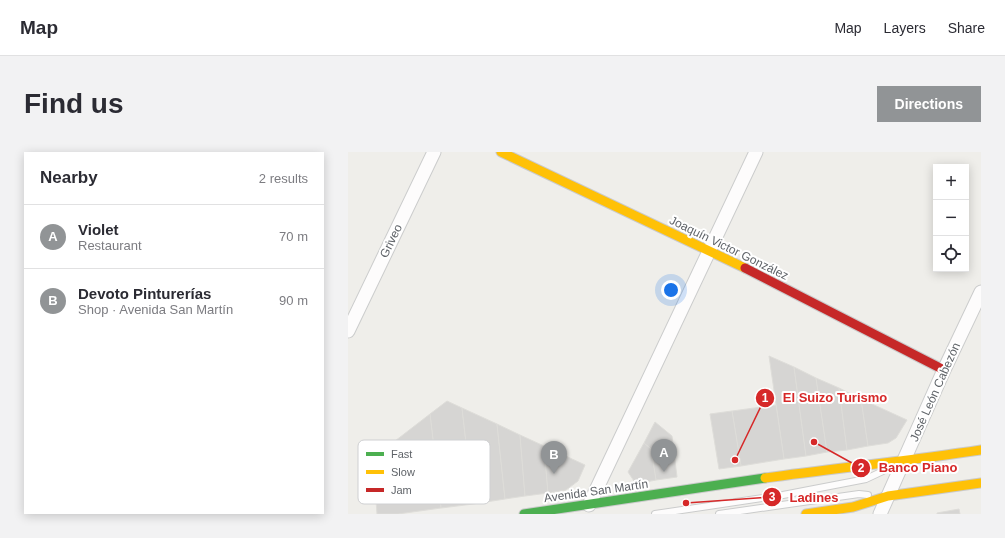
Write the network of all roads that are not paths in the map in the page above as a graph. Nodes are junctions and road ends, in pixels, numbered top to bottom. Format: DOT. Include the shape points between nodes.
graph roads {
  1 [pos="434,152"];
  2 [pos="501,152"];
  3 [pos="756,152"];
  4 [pos="710,251"];
  5 [pos="981,292"];
  6 [pos="348,331"];
  7 [pos="944,370"];
  8 [pos="981,450"];
  9 [pos="903,462"];
  10 [pos="981,483"];
  11 [pos="888,496"];
  12 [pos="589,511"];
  13 [pos="524,514"];
  14 [pos="655,514"];
  15 [pos="719,514"];
  16 [pos="806,514"];
  17 [pos="880,514"];
  1 -- 6 [label="street, Griveo"];
  2 -- 4 [label="main road, Joaquín Victor González"];
  3 -- 4 [label="street"];
  4 -- 7 [label="main road, Joaquín Victor González"];
  4 -- 12 [label="street"];
  5 -- 7 [label="street, José León Cabezón"];
  7 -- 9 [label="street, José León Cabezón"];
  8 -- 9 [label="main road, Avenida San Martín"];
  9 -- 11 [label="street, José León Cabezón"];
  9 -- 12 [label="main road, Avenida San Martín" via="847,466"];
  9 -- 14 [label="lane" via="866,479 783,495"];
  10 -- 11 [label="main road"];
  11 -- 15 [label="lane" via="859,494"];
  11 -- 16 [label="main road" via="853,508"];
  11 -- 17 [label="street, José León Cabezón"];
  12 -- 13 [label="main road, Avenida San Martín"];
}
